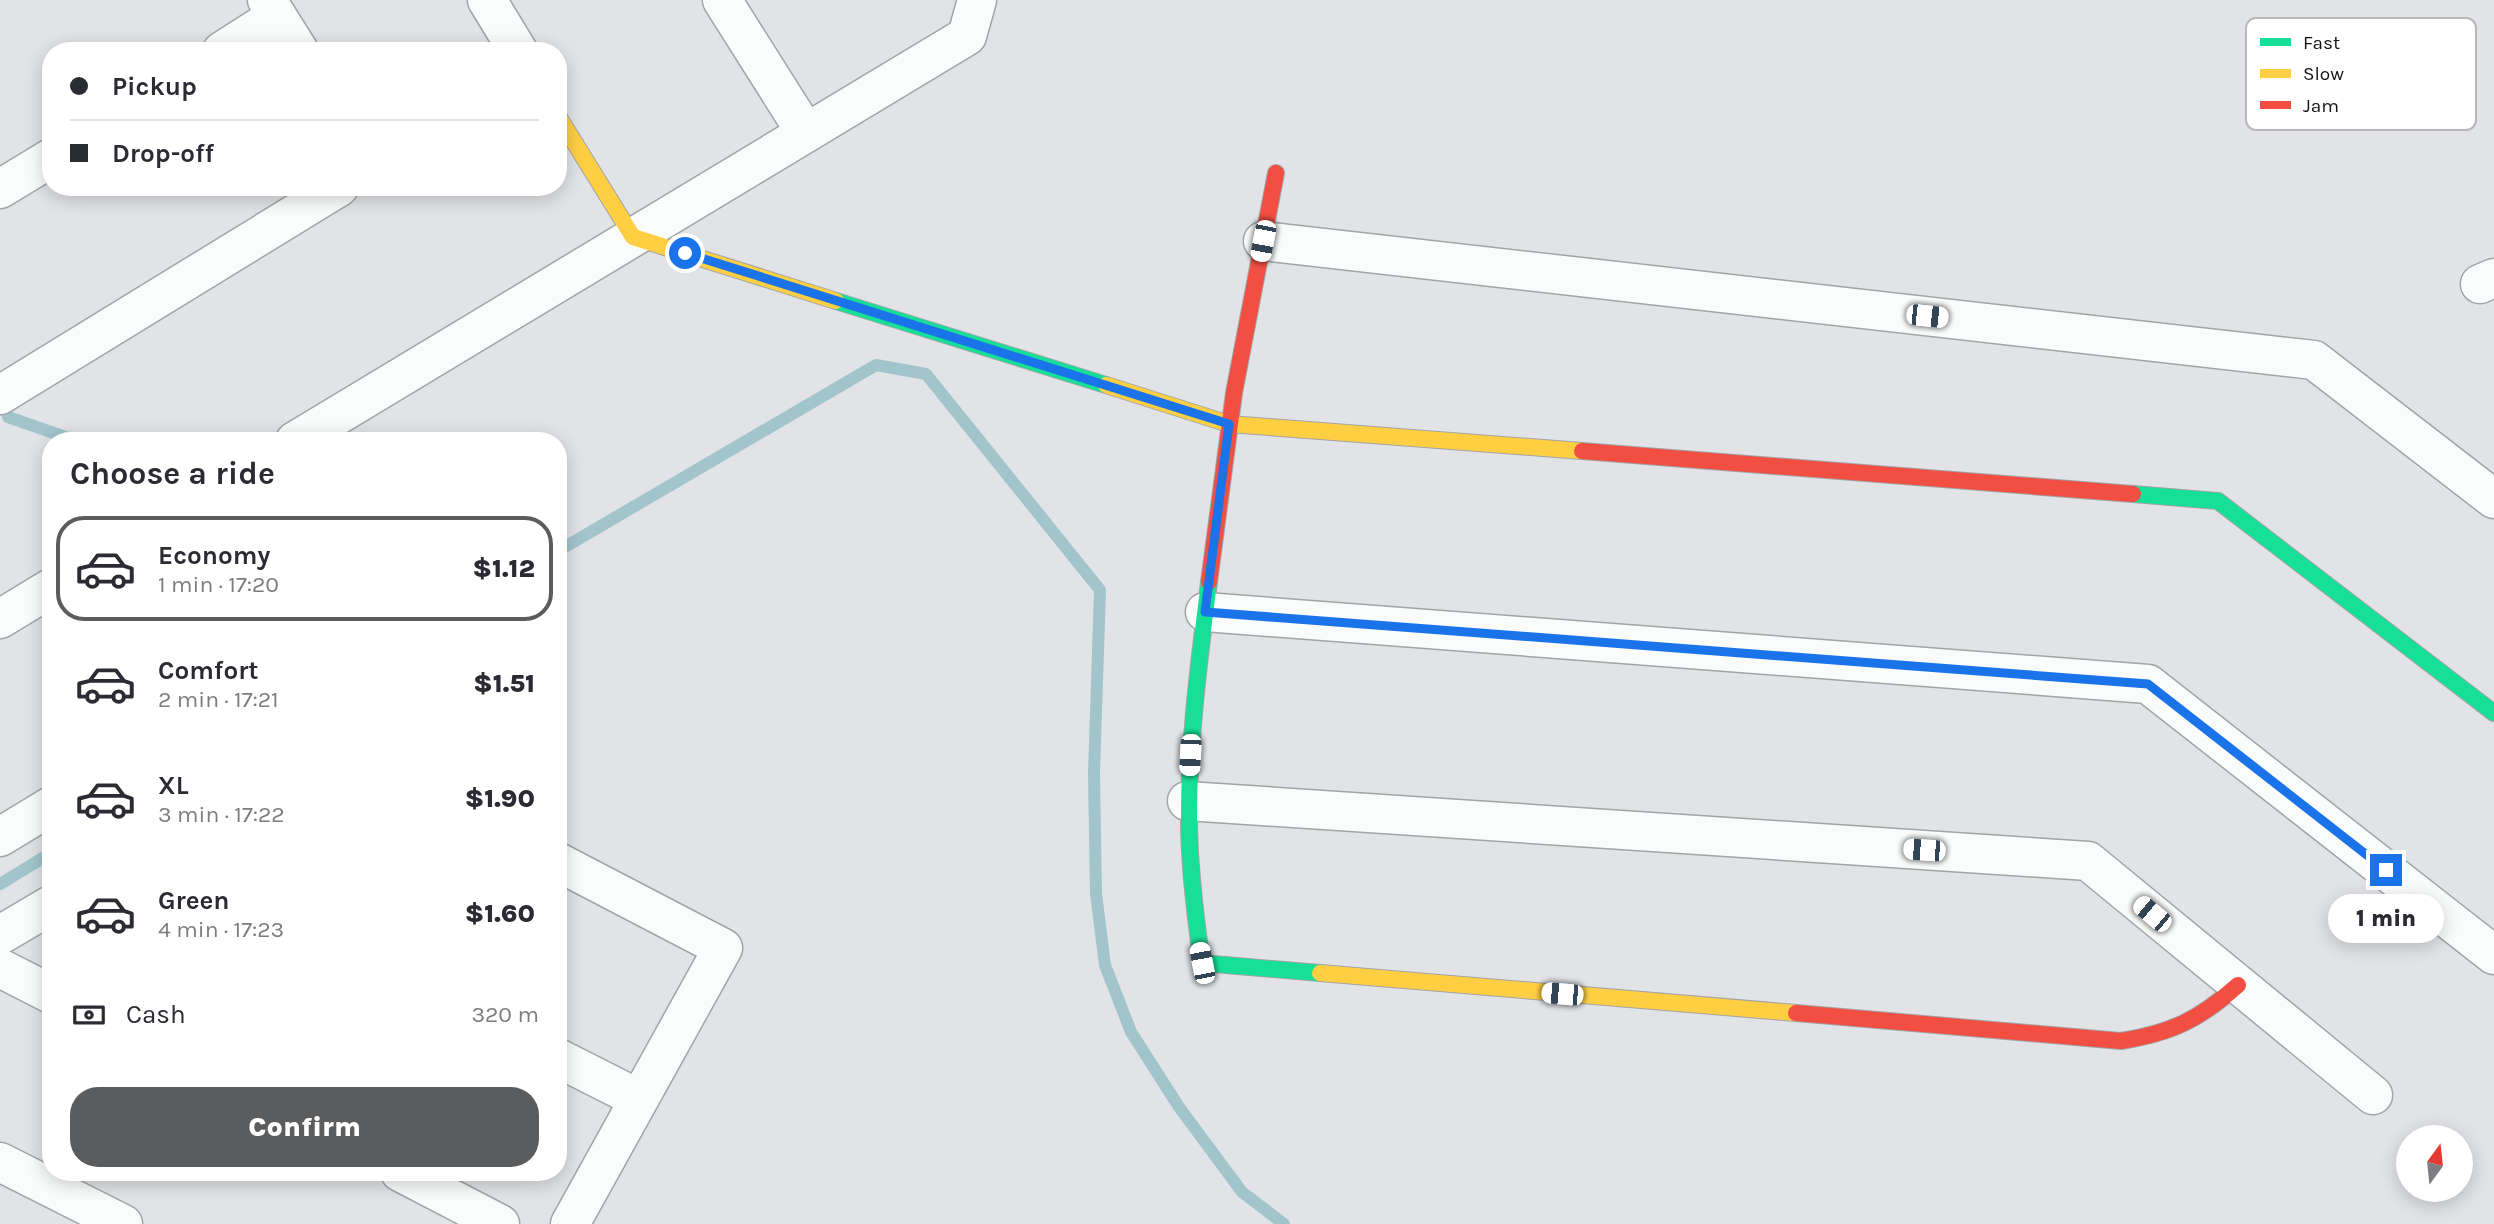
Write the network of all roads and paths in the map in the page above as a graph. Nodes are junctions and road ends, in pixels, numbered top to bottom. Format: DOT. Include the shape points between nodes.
graph roads {
  1 [pos="487,0"];
  2 [pos="723,0"];
  3 [pos="977,0"];
  4 [pos="272,8"];
  5 [pos="232,42"];
  6 [pos="293,42"];
  7 [pos="513,42"];
  8 [pos="567,131"];
  9 [pos="806,133"];
  10 [pos="42,163"];
  11 [pos="1276,173"];
  12 [pos="0,189"];
  13 [pos="324,196"];
  14 [pos="633,237"];
  15 [pos="1263,241"];
  16 [pos="0,395"];
  17 [pos="1229,424"];
  18 [pos="310,432"];
  19 [pos="2494,499"];
  20 [pos="42,593"];
  21 [pos="1205,612"];
  22 [pos="0,619"];
  23 [pos="2494,713"];
  24 [pos="1187,801"];
  25 [pos="42,811"];
  26 [pos="0,837"];
  27 [pos="567,867"];
  28 [pos="42,910"];
  29 [pos="0,935"];
  30 [pos="2494,955"];
  31 [pos="0,968"];
  32 [pos="2238,985"];
  33 [pos="42,989"];
  34 [pos="567,1063"];
  35 [pos="2373,1095"];
  36 [pos="639,1099"];
  37 [pos="0,1163"];
  38 [pos="417,1181"];
  39 [pos="123,1224"];
  40 [pos="500,1224"];
  41 [pos="570,1224"];
  1 -- 7 [label="street"];
  2 -- 9 [label="street"];
  3 -- 9 [label="street" via="967,36"];
  4 -- 5 [label="street"];
  4 -- 6 [label="street"];
  8 -- 14 [label="street"];
  9 -- 14 [label="street"];
  10 -- 12 [label="street"];
  11 -- 15 [label="street"];
  13 -- 16 [label="street"];
  14 -- 17 [label="street"];
  14 -- 18 [label="street"];
  15 -- 17 [label="street"];
  15 -- 19 [label="street" via="2315,359"];
  17 -- 21 [label="street"];
  17 -- 23 [label="street" via="2218,501"];
  20 -- 22 [label="street"];
  21 -- 24 [label="street"];
  21 -- 30 [label="street" via="2148,684"];
  24 -- 32 [label="street" via="2088,861"];
  24 -- 32 [label="street" via="1193,913 1202,963 2121,1041 2155,1037 2183,1027"];
  25 -- 26 [label="street"];
  27 -- 36 [label="street" via="723,948"];
  28 -- 29 [label="street"];
  31 -- 33 [label="street"];
  32 -- 35 [label="street"];
  34 -- 36 [label="street"];
  36 -- 41 [label="street"];
  37 -- 39 [label="street"];
  38 -- 40 [label="street"];
}
